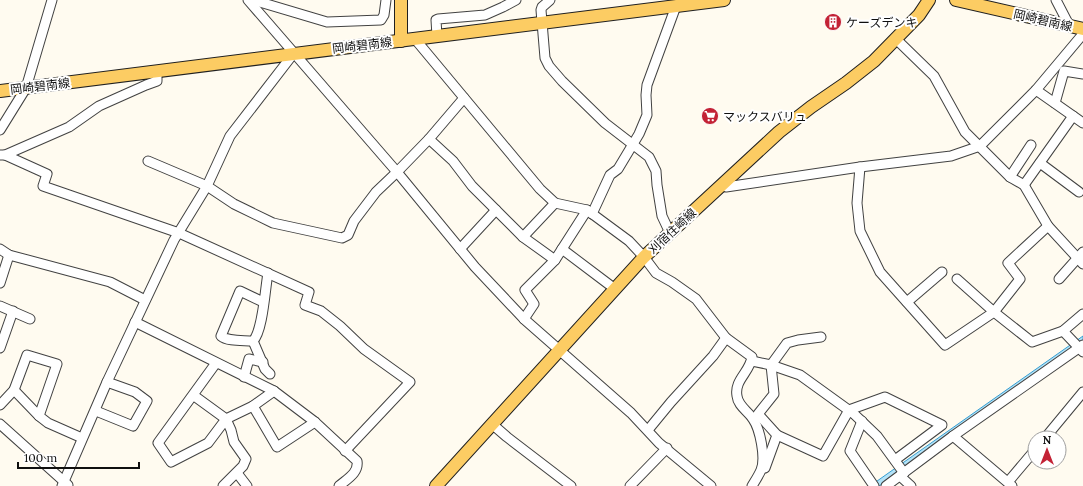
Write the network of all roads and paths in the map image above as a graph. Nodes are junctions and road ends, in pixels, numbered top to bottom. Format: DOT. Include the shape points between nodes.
graph roads {
  1 [pos="52,0"];
  2 [pos="248,0"];
  3 [pos="253,0"];
  4 [pos="386,0"];
  5 [pos="401,0"];
  6 [pos="516,0"];
  7 [pos="550,0"];
  8 [pos="724,0"];
  9 [pos="929,0"];
  10 [pos="956,0"];
  11 [pos="1056,0"];
  12 [pos="676,6"];
  13 [pos="541,23"];
  14 [pos="1069,25"];
  15 [pos="1083,29"];
  16 [pos="1083,34"];
  17 [pos="437,36"];
  18 [pos="415,39"];
  19 [pos="896,39"];
  20 [pos="401,41"];
  21 [pos="294,53"];
  22 [pos="1061,61"];
  23 [pos="1064,71"];
  24 [pos="157,72"];
  25 [pos="1083,74"];
  26 [pos="26,88"];
  27 [pos="1036,90"];
  28 [pos="0,91"];
  29 [pos="464,98"];
  30 [pos="1055,103"];
  31 [pos="1074,116"];
  32 [pos="1083,123"];
  33 [pos="0,130"];
  34 [pos="429,139"];
  35 [pos="633,145"];
  36 [pos="1031,145"];
  37 [pos="980,146"];
  38 [pos="3,155"];
  39 [pos="148,161"];
  40 [pos="1040,163"];
  41 [pos="860,167"];
  42 [pos="397,172"];
  43 [pos="1010,177"];
  44 [pos="722,185"];
  45 [pos="1024,185"];
  46 [pos="207,186"];
  47 [pos="1079,192"];
  48 [pos="555,202"];
  49 [pos="496,210"];
  50 [pos="589,212"];
  51 [pos="1048,226"];
  52 [pos="179,233"];
  53 [pos="670,233"];
  54 [pos="523,237"];
  55 [pos="0,248"];
  56 [pos="460,249"];
  57 [pos="562,249"];
  58 [pos="9,255"];
  59 [pos="644,257"];
  60 [pos="1081,258"];
  61 [pos="555,260"];
  62 [pos="942,272"];
  63 [pos="268,273"];
  64 [pos="957,279"];
  65 [pos="1058,279"];
  66 [pos="0,283"];
  67 [pos="615,289"];
  68 [pos="145,300"];
  69 [pos="263,302"];
  70 [pos="907,302"];
  71 [pos="0,306"];
  72 [pos="12,311"];
  73 [pos="994,312"];
  74 [pos="1083,314"];
  75 [pos="30,318"];
  76 [pos="524,319"];
  77 [pos="135,322"];
  78 [pos="1063,331"];
  79 [pos="821,337"];
  80 [pos="726,338"];
  81 [pos="254,341"];
  82 [pos="0,348"];
  83 [pos="1082,348"];
  84 [pos="560,351"];
  85 [pos="752,361"];
  86 [pos="263,362"];
  87 [pos="216,363"];
  88 [pos="771,365"];
  89 [pos="270,374"];
  90 [pos="244,377"];
  91 [pos="107,382"];
  92 [pos="14,390"];
  93 [pos="274,391"];
  94 [pos="1083,392"];
  95 [pos="193,395"];
  96 [pos="0,405"];
  97 [pos="253,406"];
  98 [pos="849,410"];
  99 [pos="96,411"];
  100 [pos="39,416"];
  101 [pos="226,419"];
  102 [pos="315,422"];
  103 [pos="862,422"];
  104 [pos="0,424"];
  105 [pos="492,424"];
  106 [pos="648,430"];
  107 [pos="1052,430"];
  108 [pos="777,435"];
  109 [pos="953,436"];
  110 [pos="82,438"];
  111 [pos="667,448"];
  112 [pos="344,451"];
  113 [pos="895,460"];
  114 [pos="1027,461"];
  115 [pos="765,468"];
  116 [pos="237,473"];
  117 [pos="902,475"];
  118 [pos="65,484"];
  119 [pos="1010,484"];
  120 [pos="223,486"];
  121 [pos="247,486"];
  122 [pos="339,486"];
  123 [pos="436,486"];
  124 [pos="571,486"];
  125 [pos="630,486"];
  126 [pos="711,486"];
  127 [pos="752,486"];
  128 [pos="874,486"];
  129 [pos="886,486"];
  130 [pos="911,486"];
  1 -- 26 [label="street"];
  2 -- 21 [label="street"];
  3 -- 4 [label="street" via="327,22 381,20"];
  5 -- 20 [label="main road"];
  6 -- 17 [label="street" via="485,15 438,19 435,23"];
  7 -- 13 [label="street" via="541,10"];
  8 -- 12 [label="main road, 岡崎碧南線"];
  9 -- 19 [label="main road, 刈宿住崎線" via="919,15"];
  10 -- 14 [label="main road, 岡崎碧南線"];
  11 -- 14 [label="street"];
  12 -- 13 [label="main road, 岡崎碧南線"];
  12 -- 35 [label="street" via="647,85 647,115"];
  13 -- 17 [label="main road, 岡崎碧南線"];
  13 -- 35 [label="street" via="549,66 590,109"];
  14 -- 15 [label="main road, 岡崎碧南線"];
  16 -- 22 [label="street"];
  17 -- 18 [label="main road, 岡崎碧南線"];
  18 -- 20 [label="main road, 岡崎碧南線"];
  18 -- 29 [label="street"];
  19 -- 37 [label="street" via="934,76 965,132"];
  19 -- 44 [label="main road, 刈宿住崎線" via="874,61 779,132"];
  20 -- 21 [label="main road, 岡崎碧南線"];
  21 -- 24 [label="main road, 岡崎碧南線"];
  21 -- 42 [label="street"];
  21 -- 46 [label="street" via="230,136"];
  22 -- 23 [label="street"];
  22 -- 27 [label="street"];
  23 -- 25 [label="street"];
  23 -- 30 [label="street"];
  24 -- 26 [label="main road, 岡崎碧南線"];
  24 -- 38 [label="street" via="157,81 99,106 69,127"];
  26 -- 28 [label="main road, 岡崎碧南線"];
  26 -- 33 [label="street"];
  27 -- 30 [label="street"];
  27 -- 37 [label="street"];
  29 -- 34 [label="street"];
  29 -- 48 [label="street" via="540,189"];
  30 -- 31 [label="street"];
  31 -- 32 [label="street"];
  31 -- 40 [label="street"];
  34 -- 42 [label="street"];
  34 -- 49 [label="street" via="453,161 472,186"];
  35 -- 50 [label="street" via="618,168 610,175"];
  35 -- 53 [label="street" via="649,157 656,171 662,216"];
  36 -- 43 [label="street"];
  37 -- 41 [label="street" via="951,156"];
  37 -- 43 [label="street"];
  38 -- 52 [label="street" via="47,174 43,186"];
  39 -- 46 [label="street"];
  40 -- 45 [label="street"];
  40 -- 47 [label="street"];
  41 -- 44 [label="street" via="726,187"];
  41 -- 70 [label="street" via="857,204 860,231 880,272"];
  42 -- 46 [label="street" via="376,192 354,221 348,235 342,238 273,223 234,204"];
  42 -- 56 [label="street"];
  43 -- 45 [label="street"];
  44 -- 53 [label="main road, 刈宿住崎線"];
  45 -- 51 [label="street"];
  46 -- 52 [label="street"];
  48 -- 50 [label="street"];
  48 -- 54 [label="street"];
  49 -- 54 [label="street"];
  49 -- 56 [label="street"];
  50 -- 57 [label="street"];
  50 -- 59 [label="street" via="629,241"];
  51 -- 60 [label="street"];
  51 -- 73 [label="street" via="1008,263 1020,279"];
  52 -- 63 [label="street"];
  52 -- 68 [label="street"];
  53 -- 59 [label="main road, 刈宿住崎線"];
  54 -- 61 [label="street"];
  55 -- 58 [label="street"];
  56 -- 76 [label="street"];
  57 -- 61 [label="street"];
  57 -- 67 [label="street"];
  58 -- 66 [label="street"];
  58 -- 68 [label="street" via="110,282"];
  59 -- 67 [label="main road, 刈宿住崎線"];
  59 -- 80 [label="street" via="656,273 696,299"];
  60 -- 65 [label="street"];
  61 -- 76 [label="street" via="525,290 534,304"];
  62 -- 70 [label="street"];
  63 -- 69 [label="street"];
  63 -- 112 [label="street" via="309,292 305,305 321,311 364,349 410,382"];
  64 -- 73 [label="street"];
  67 -- 84 [label="main road, 刈宿住崎線"];
  68 -- 77 [label="street"];
  69 -- 81 [label="street" via="262,317"];
  69 -- 81 [label="street" via="240,291 221,336 234,340"];
  70 -- 73 [label="street" via="945,345"];
  71 -- 72 [label="street"];
  72 -- 75 [label="street"];
  72 -- 82 [label="street"];
  73 -- 78 [label="street" via="1032,342"];
  74 -- 78 [label="street"];
  76 -- 84 [label="street"];
  77 -- 87 [label="street"];
  77 -- 91 [label="street"];
  78 -- 83 [label="street"];
  79 -- 88 [label="street" via="787,343"];
  80 -- 85 [label="street" via="752,357"];
  80 -- 106 [label="street"];
  81 -- 86 [label="street"];
  83 -- 109 [label="street"];
  84 -- 105 [label="main road, 刈宿住崎線"];
  84 -- 106 [label="street"];
  85 -- 88 [label="street"];
  85 -- 127 [label="street" via="736,389 740,404 753,418 760,435 762,469"];
  86 -- 89 [label="street"];
  86 -- 90 [label="street" via="249,359"];
  87 -- 90 [label="street"];
  87 -- 95 [label="street"];
  88 -- 98 [label="street" via="800,375"];
  88 -- 108 [label="street" via="774,394 758,414"];
  90 -- 93 [label="street"];
  91 -- 99 [label="street"];
  91 -- 99 [label="street" via="135,392 147,401 133,426"];
  92 -- 96 [label="street"];
  92 -- 100 [label="street"];
  92 -- 100 [label="street" via="27,355 57,364"];
  93 -- 97 [label="street"];
  93 -- 102 [label="street"];
  94 -- 107 [label="street"];
  95 -- 101 [label="street"];
  95 -- 101 [label="street" via="158,443 171,462 208,443"];
  97 -- 101 [label="street"];
  97 -- 102 [label="street" via="277,447"];
  98 -- 103 [label="street"];
  98 -- 108 [label="street" via="823,456"];
  98 -- 113 [label="street" via="886,397 942,425"];
  99 -- 110 [label="street"];
  100 -- 110 [label="street" via="48,424"];
  101 -- 116 [label="street" via="234,442 246,459"];
  102 -- 112 [label="street"];
  103 -- 113 [label="street" via="877,436"];
  103 -- 128 [label="street" via="850,451"];
  104 -- 118 [label="street"];
  105 -- 123 [label="main road, 刈宿住崎線"];
  105 -- 124 [label="street"];
  106 -- 111 [label="street"];
  108 -- 115 [label="street"];
  109 -- 117 [label="street"];
  109 -- 119 [label="street"];
  110 -- 118 [label="street"];
  111 -- 125 [label="street"];
  111 -- 126 [label="street"];
  112 -- 122 [label="street" via="357,461 358,465 356,471"];
  113 -- 117 [label="street"];
  114 -- 119 [label="street"];
  116 -- 120 [label="street"];
  116 -- 121 [label="street"];
  117 -- 129 [label="street"];
  117 -- 130 [label="street"];
}
